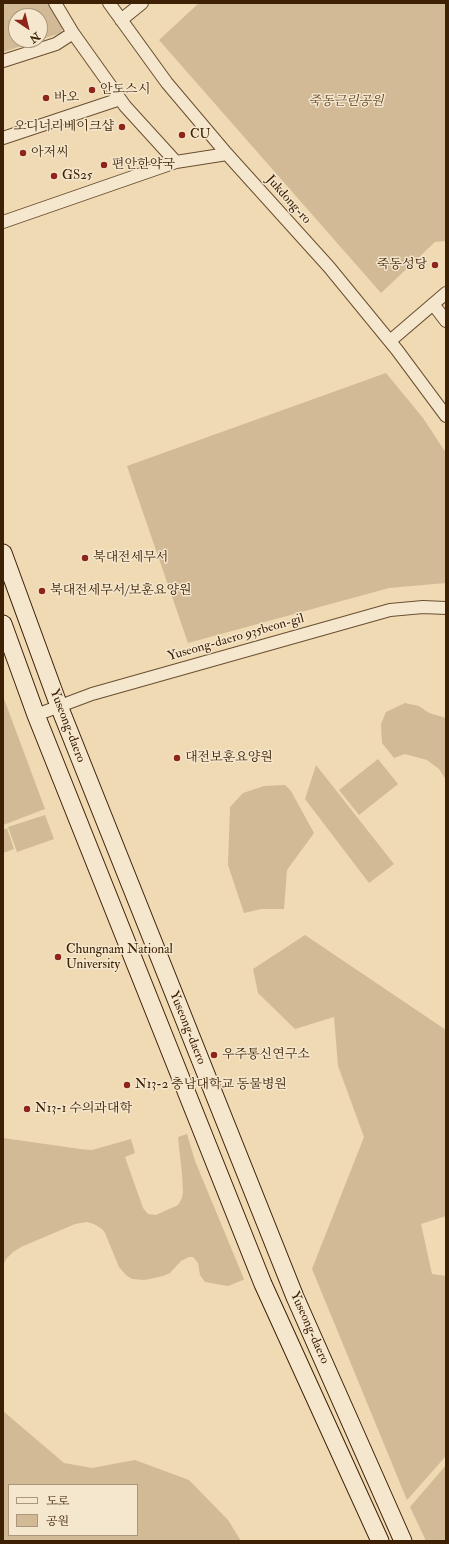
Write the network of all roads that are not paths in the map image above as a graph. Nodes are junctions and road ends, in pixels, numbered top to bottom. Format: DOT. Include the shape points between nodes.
graph roads {
  1 [pos="55,3"];
  2 [pos="109,3"];
  3 [pos="142,3"];
  4 [pos="121,20"];
  5 [pos="73,33"];
  6 [pos="3,62"];
  7 [pos="120,99"];
  8 [pos="3,138"];
  9 [pos="227,154"];
  10 [pos="176,162"];
  11 [pos="3,222"];
  12 [pos="446,294"];
  13 [pos="433,304"];
  14 [pos="446,321"];
  15 [pos="390,341"];
  16 [pos="446,416"];
  17 [pos="3,553"];
  18 [pos="446,608"];
  19 [pos="3,624"];
  20 [pos="59,706"];
  21 [pos="36,715"];
  22 [pos="375,1477"];
  23 [pos="353,1483"];
  24 [pos="371,1541"];
  25 [pos="380,1541"];
  26 [pos="403,1541"];
  27 [pos="411,1541"];
  1 -- 5 [label="street"];
  2 -- 4 [label="street, Jukdong-ro"];
  3 -- 4 [label="street"];
  4 -- 9 [label="street, Jukdong-ro" via="167,83"];
  5 -- 6 [label="street" via="56,44"];
  5 -- 7 [label="street"];
  7 -- 8 [label="street"];
  7 -- 10 [label="street"];
  9 -- 10 [label="street"];
  9 -- 15 [label="street, Jukdong-ro" via="329,267"];
  10 -- 11 [label="street"];
  12 -- 13 [label="street"];
  13 -- 14 [label="street"];
  13 -- 15 [label="street"];
  15 -- 16 [label="street, Jukdong-ro"];
  17 -- 20 [label="main road, Yuseong-daero"];
  18 -- 20 [label="street, Yuseong-daero 935beon-gil" via="390,610 99,692"];
  19 -- 21 [label="main road, Yuseong-daero"];
  20 -- 21 [label="street, Yuseong-daero 935beon-gil"];
  20 -- 22 [label="main road, Yuseong-daero" via="295,1297"];
  21 -- 23 [label="main road, Yuseong-daero" via="264,1284"];
  22 -- 26 [label="main road, Yuseong-daero"];
  22 -- 27 [label="main road"];
  23 -- 24 [label="main road"];
  23 -- 25 [label="main road, Yuseong-daero"];
}
